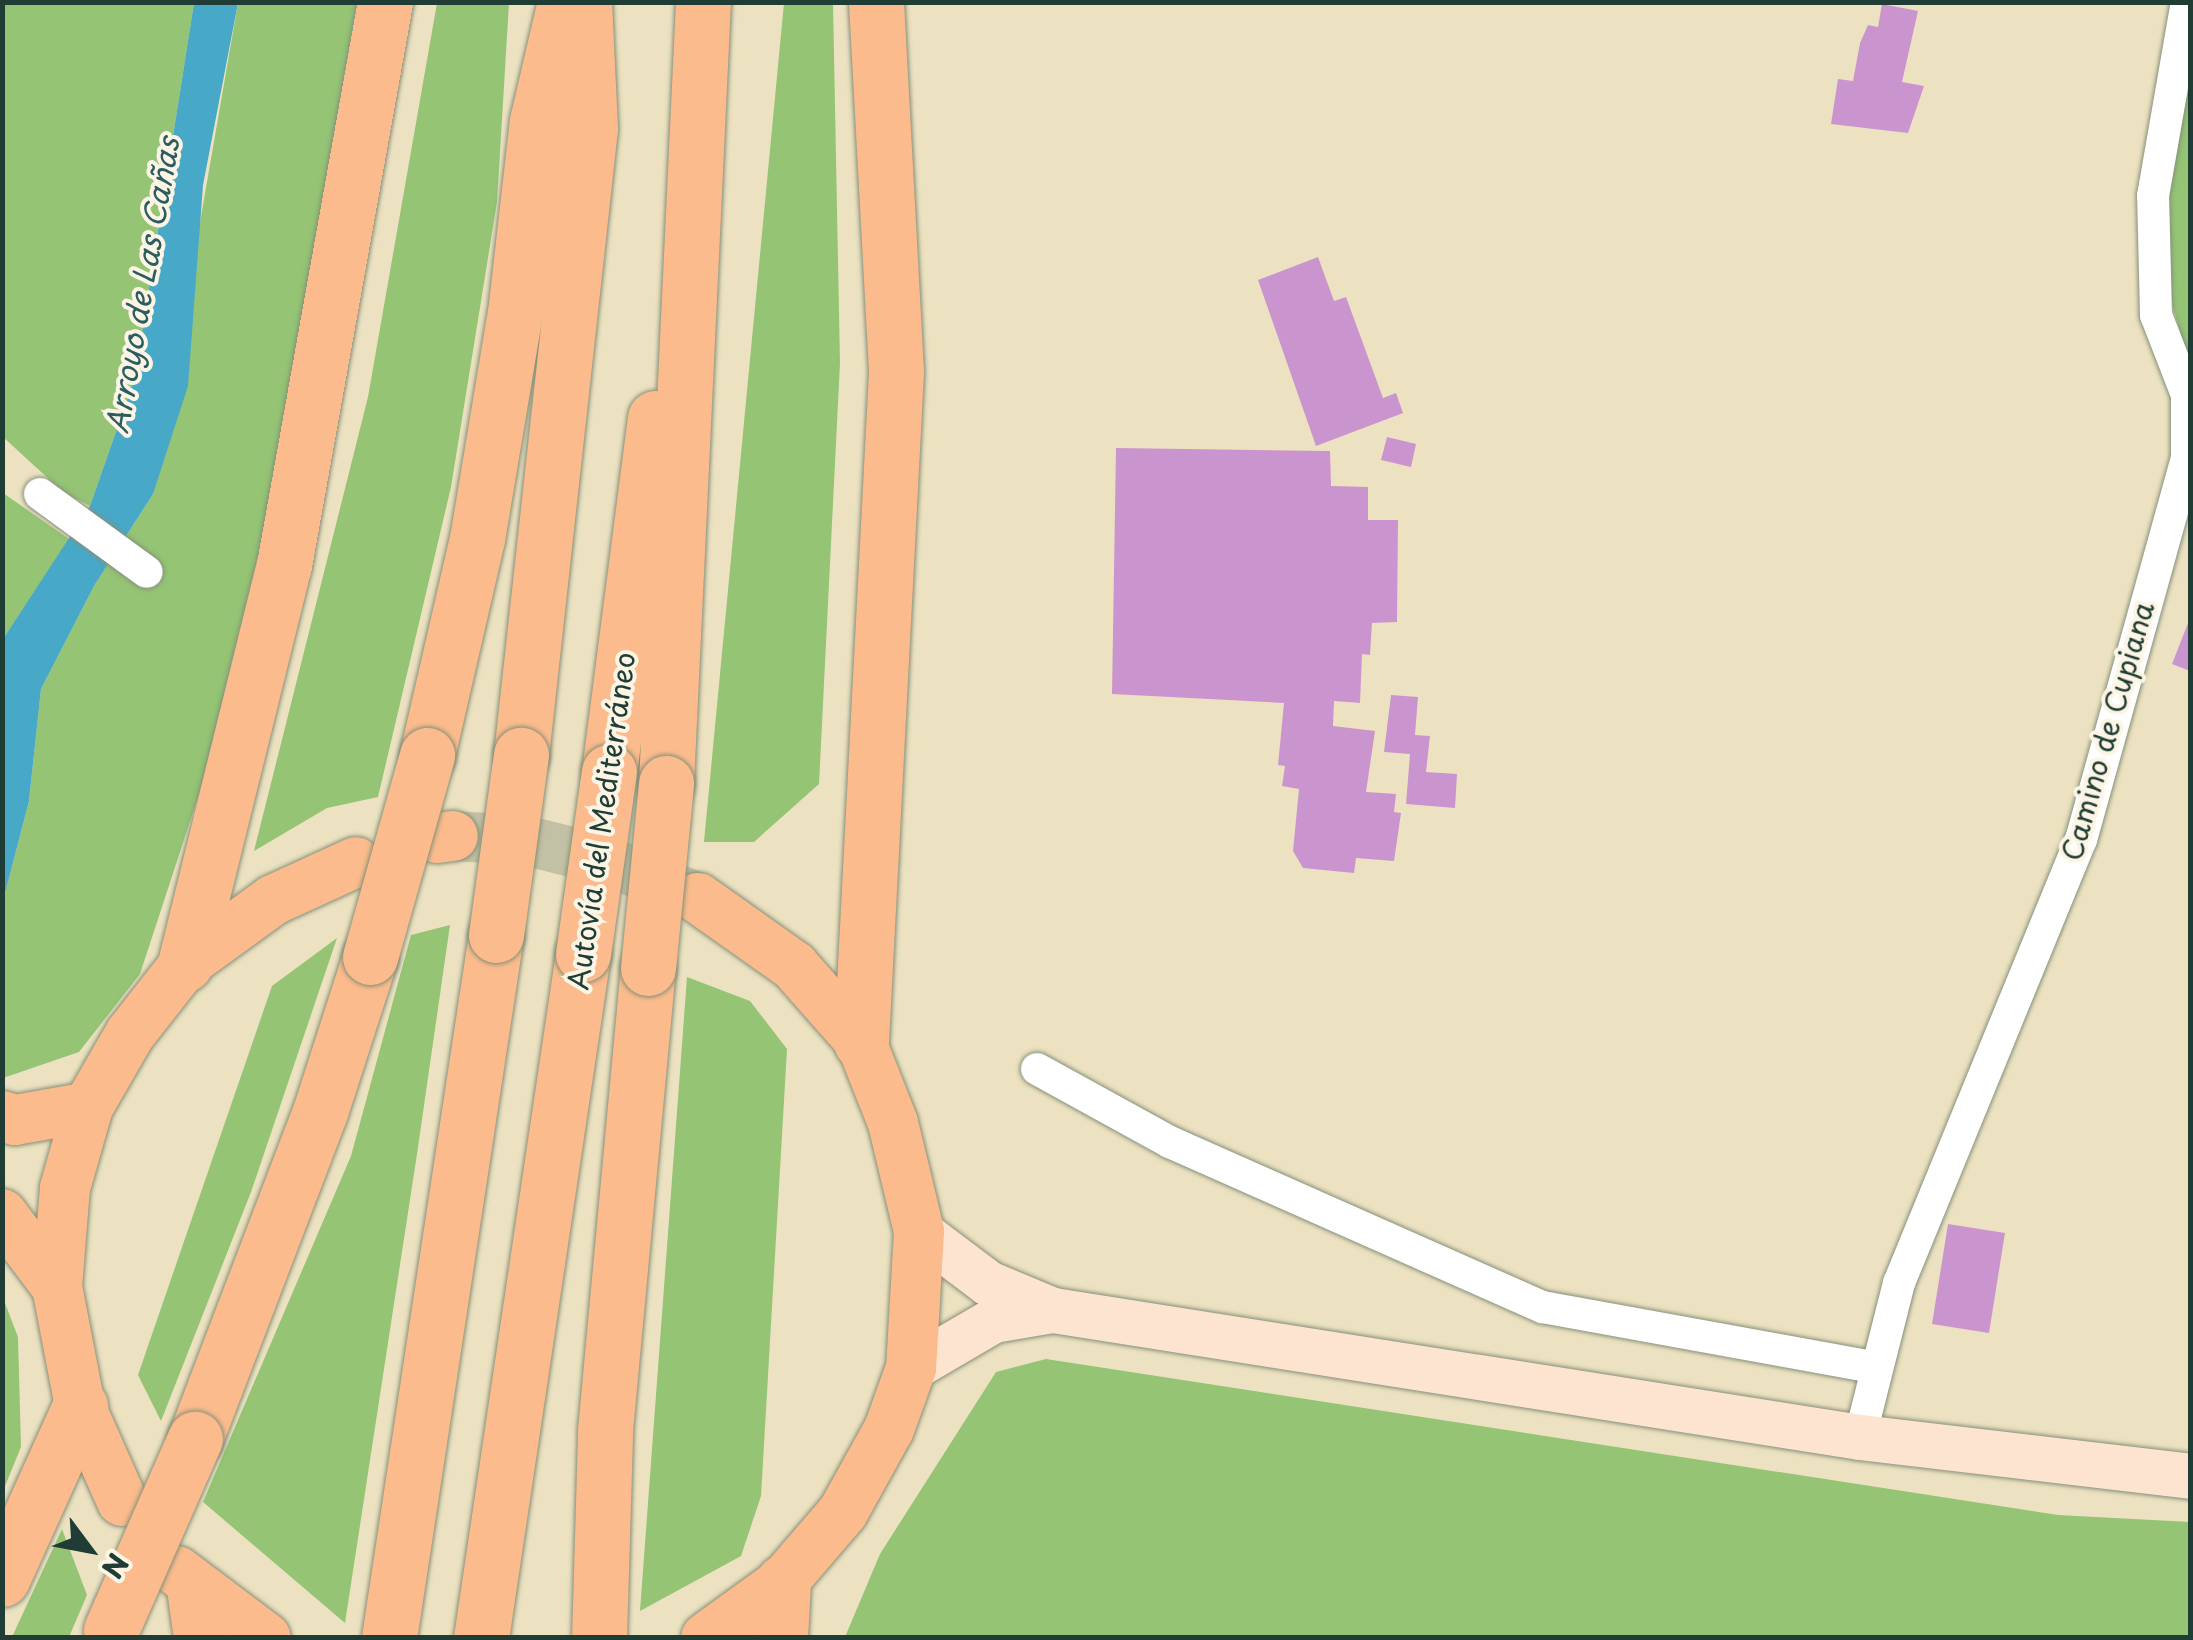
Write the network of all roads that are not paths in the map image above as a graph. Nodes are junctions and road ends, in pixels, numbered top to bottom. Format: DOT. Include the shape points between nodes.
graph roads {
  1 [pos="386,2"];
  2 [pos="565,2"];
  3 [pos="584,2"];
  4 [pos="700,2"];
  5 [pos="876,2"];
  6 [pos="2187,2"];
  7 [pos="40,494"];
  8 [pos="147,572"];
  9 [pos="356,862"];
  10 [pos="698,898"];
  11 [pos="185,964"];
  12 [pos="861,1042"];
  13 [pos="1037,1069"];
  14 [pos="88,1108"];
  15 [pos="2,1116"];
  16 [pos="2,1214"];
  17 [pos="919,1232"];
  18 [pos="58,1286"];
  19 [pos="1053,1310"];
  20 [pos="911,1368"];
  21 [pos="1874,1368"];
  22 [pos="80,1406"];
  23 [pos="1860,1437"];
  24 [pos="2190,1476"];
  25 [pos="122,1501"];
  26 [pos="2,1579"];
  27 [pos="783,1582"];
  28 [pos="191,1599"];
  29 [pos="392,1613"];
  30 [pos="599,1616"];
  31 [pos="484,1619"];
  32 [pos="110,1634"];
  33 [pos="266,1638"];
  34 [pos="706,1638"];
  35 [pos="780,1638"];
  1 -- 11 [label="highway" via="284,565"];
  2 -- 32 [label="highway, bridge" via="537,121 515,313 476,539 427,755 320,1112 195,1439"];
  3 -- 29 [label="highway, bridge" via="590,128 521,755"];
  4 -- 30 [label="highway, bridge" via="666,783 610,1371"];
  4 -- 31 [label="highway, Autovía del Mediterráneo, bridge" via="668,323 609,772"];
  5 -- 12 [label="highway" via="896,371"];
  6 -- 21 [label="street, Camino de Cupiana" via="2154,196 2156,316 2187,395 2187,457 2081,840 1898,1283"];
  7 -- 8 [label="street"];
  9 -- 11 [label="main road" via="272,900"];
  10 -- 12 [label="main road" via="794,966"];
  11 -- 14 [label="main road" via="130,1034"];
  12 -- 17 [label="main road" via="893,1124"];
  13 -- 21 [label="street" via="1170,1142 1543,1307"];
  14 -- 15 [label="main road" via="16,1120"];
  14 -- 18 [label="main road" via="65,1188"];
  16 -- 18 [label="main road"];
  17 -- 19 [label="main road" via="988,1284"];
  17 -- 20 [label="main road"];
  18 -- 22 [label="main road"];
  19 -- 20 [label="main road" via="992,1320"];
  19 -- 23 [label="main road"];
  20 -- 27 [label="main road" via="889,1429 843,1512"];
  21 -- 23 [label="street, Camino de Cupiana"];
  22 -- 25 [label="main road"];
  22 -- 26 [label="highway"];
  23 -- 24 [label="main road"];
  27 -- 34 [label="main road"];
  27 -- 35 [label="highway"];
  28 -- 33 [label="main road"];
}
